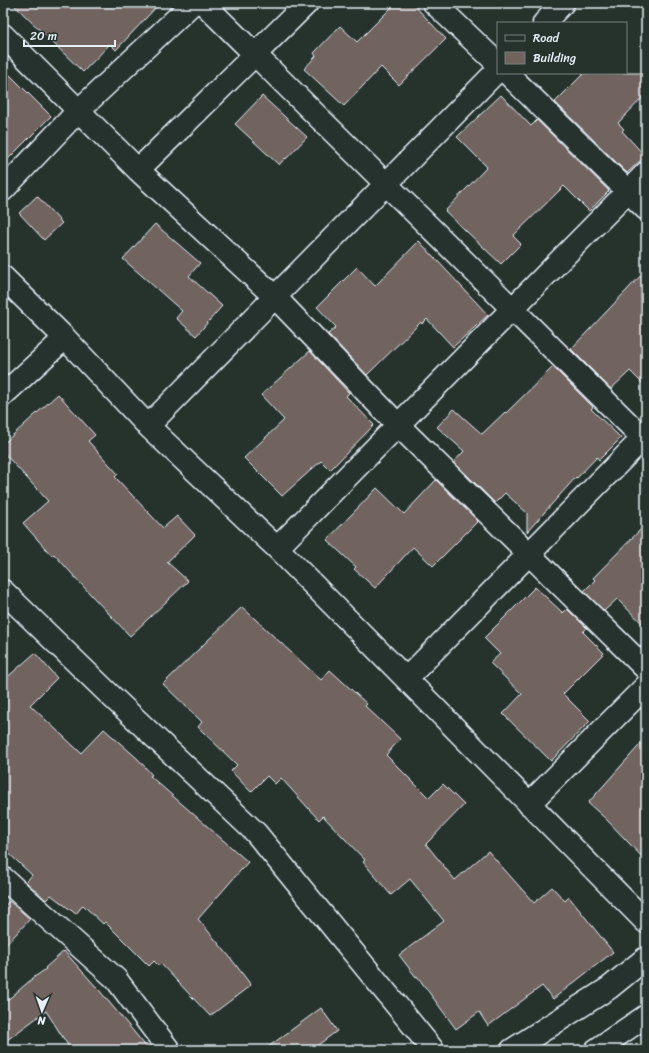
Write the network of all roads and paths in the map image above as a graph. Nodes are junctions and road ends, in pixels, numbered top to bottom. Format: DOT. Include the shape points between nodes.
graph roads {
  1 [pos="193,3"];
  2 [pos="203,3"];
  3 [pos="306,3"];
  4 [pos="434,3"];
  5 [pos="563,3"];
  6 [pos="545,22"];
  7 [pos="3,35"];
  8 [pos="255,54"];
  9 [pos="497,63"];
  10 [pos="497,71"];
  11 [pos="508,74"];
  12 [pos="78,110"];
  13 [pos="138,170"];
  14 [pos="646,173"];
  15 [pos="386,184"];
  16 [pos="3,190"];
  17 [pos="628,191"];
  18 [pos="646,209"];
  19 [pos="3,277"];
  20 [pos="275,297"];
  21 [pos="512,309"];
  22 [pos="65,338"];
  23 [pos="3,396"];
  24 [pos="148,426"];
  25 [pos="398,426"];
  26 [pos="645,438"];
  27 [pos="277,548"];
  28 [pos="529,554"];
  29 [pos="3,591"];
  30 [pos="646,669"];
  31 [pos="406,679"];
  32 [pos="646,686"];
  33 [pos="529,804"];
  34 [pos="3,878"];
  35 [pos="646,922"];
  36 [pos="646,958"];
  37 [pos="646,1016"];
  38 [pos="169,1050"];
  39 [pos="433,1050"];
  40 [pos="512,1050"];
  41 [pos="596,1050"];
  1 -- 12 [label="street"];
  2 -- 8 [label="street"];
  3 -- 8 [label="street"];
  4 -- 9 [label="street"];
  5 -- 6 [label="street"];
  7 -- 12 [label="street"];
  8 -- 13 [label="street"];
  8 -- 15 [label="street"];
  10 -- 15 [label="street"];
  11 -- 17 [label="street"];
  12 -- 13 [label="street"];
  12 -- 16 [label="street"];
  13 -- 20 [label="street"];
  14 -- 17 [label="street"];
  15 -- 20 [label="street"];
  15 -- 21 [label="street"];
  17 -- 18 [label="street"];
  17 -- 21 [label="street"];
  19 -- 22 [label="street"];
  20 -- 24 [label="street"];
  20 -- 25 [label="street"];
  21 -- 25 [label="street"];
  21 -- 26 [label="street"];
  22 -- 23 [label="street"];
  22 -- 24 [label="street"];
  24 -- 27 [label="street"];
  25 -- 27 [label="street"];
  25 -- 28 [label="street"];
  26 -- 28 [label="street"];
  27 -- 31 [label="street"];
  28 -- 30 [label="street"];
  28 -- 31 [label="street"];
  29 -- 39 [label="street" via="256,833"];
  31 -- 33 [label="street"];
  32 -- 33 [label="street"];
  33 -- 35 [label="street"];
  34 -- 38 [label="street" via="116,979"];
  36 -- 40 [label="street" via="609,988"];
  37 -- 41 [label="street"];
}
